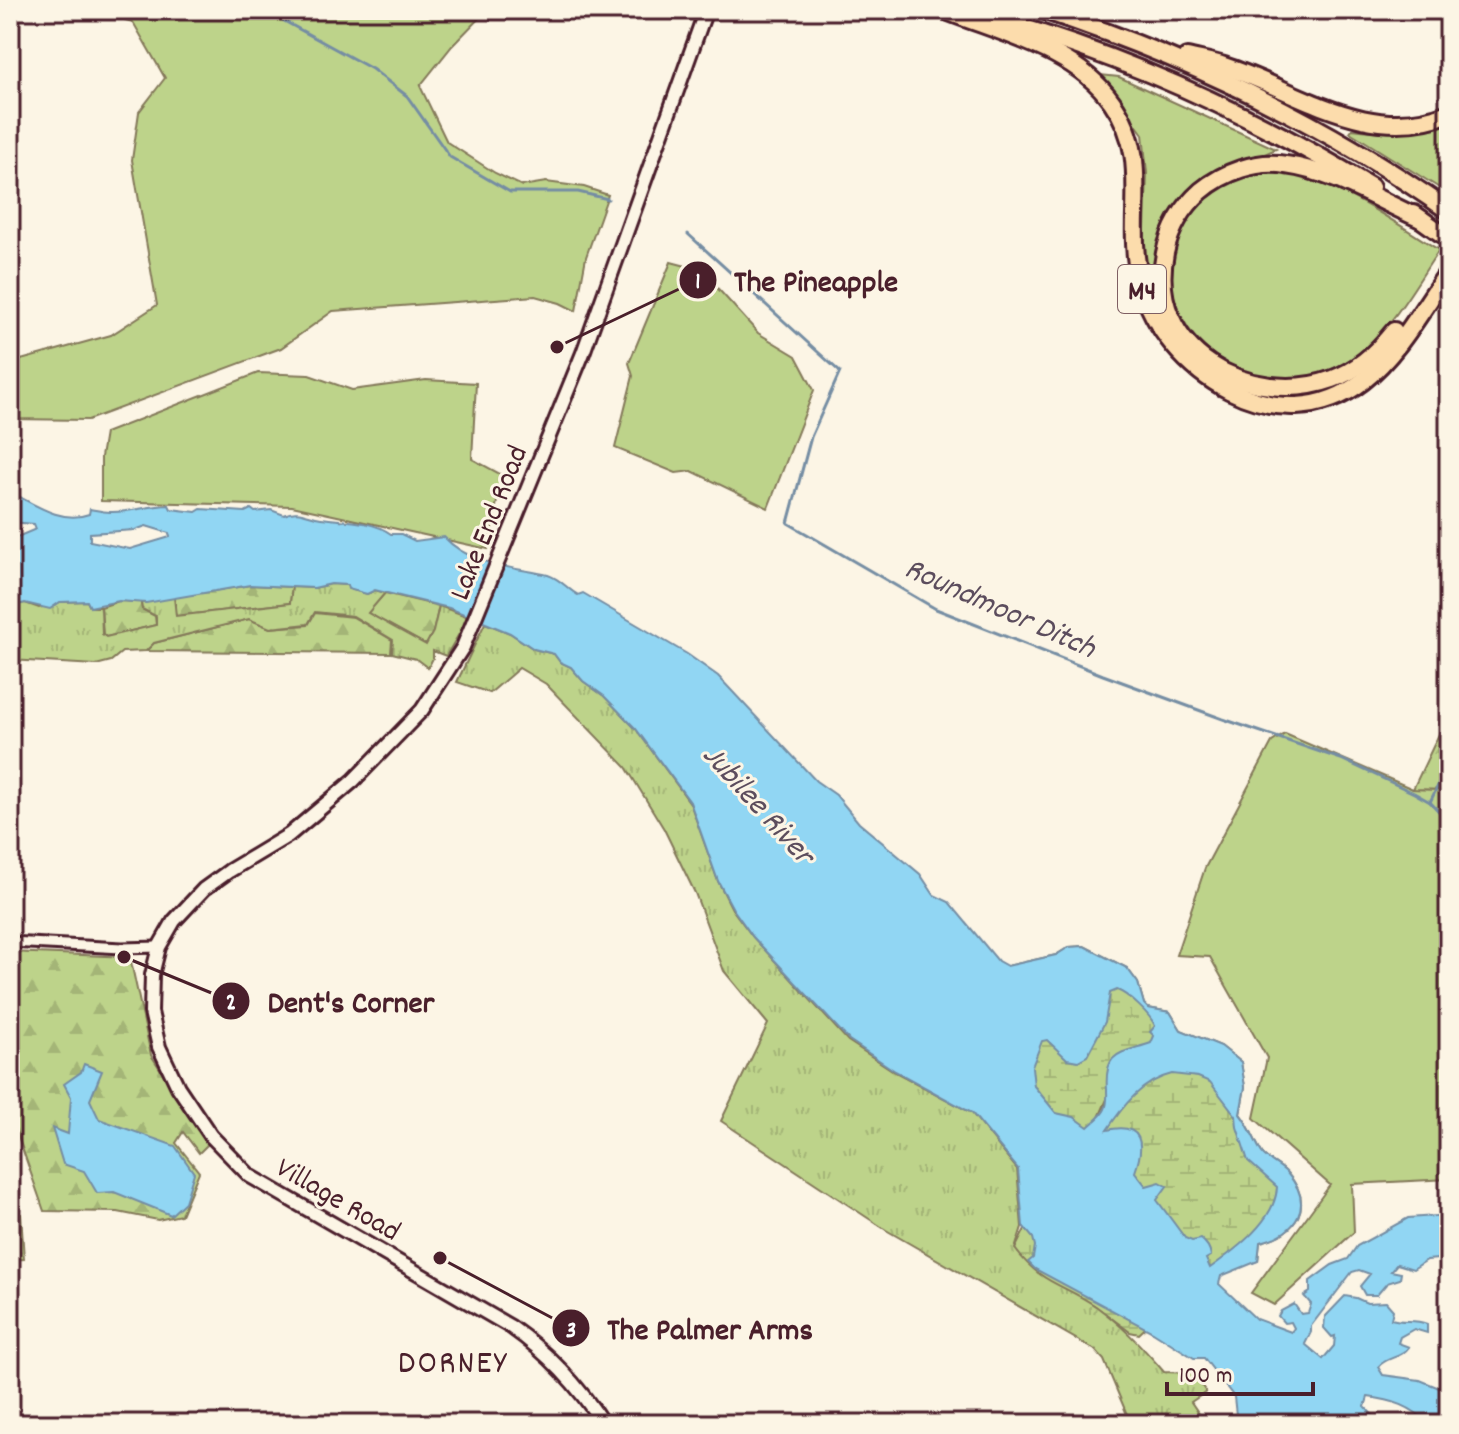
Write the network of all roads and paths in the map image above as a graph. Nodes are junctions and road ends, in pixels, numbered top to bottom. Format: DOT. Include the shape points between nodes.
graph roads {
  1 [pos="706,10"];
  2 [pos="944,10"];
  3 [pos="963,10"];
  4 [pos="1043,10"];
  5 [pos="1131,42"];
  6 [pos="1449,113"];
  7 [pos="1449,211"];
  8 [pos="1421,219"];
  9 [pos="1449,239"];
  10 [pos="1449,255"];
  11 [pos="1449,271"];
  12 [pos="1427,294"];
  13 [pos="10,942"];
  14 [pos="159,947"];
  15 [pos="603,1424"];
  1 -- 14 [label="main road, Lake End Road" via="583,353 473,628 448,672 384,751 289,835 204,889 174,921"];
  2 -- 12 [label="highway, M4" via="1068,61 1113,103 1137,165 1135,252 1143,293 1175,349 1220,386 1283,405 1343,393 1377,367"];
  3 -- 8 [label="highway, M4" via="1077,46 1199,95 1322,158"];
  4 -- 5 [label="highway"];
  5 -- 6 [label="highway" via="1225,66 1348,117 1395,122"];
  5 -- 7 [label="highway" via="1293,115"];
  8 -- 9 [label="highway, M4"];
  8 -- 12 [label="highway, M4" via="1309,170 1259,164 1221,178 1189,204 1170,238 1163,272 1170,313 1195,353 1233,377 1283,388 1332,379 1364,362"];
  10 -- 12 [label="highway, M4"];
  11 -- 12 [label="highway, M4"];
  13 -- 14 [label="street"];
  14 -- 15 [label="main road, Village Road" via="151,1012 159,1047 211,1136 250,1176 467,1299 538,1346"];
}
